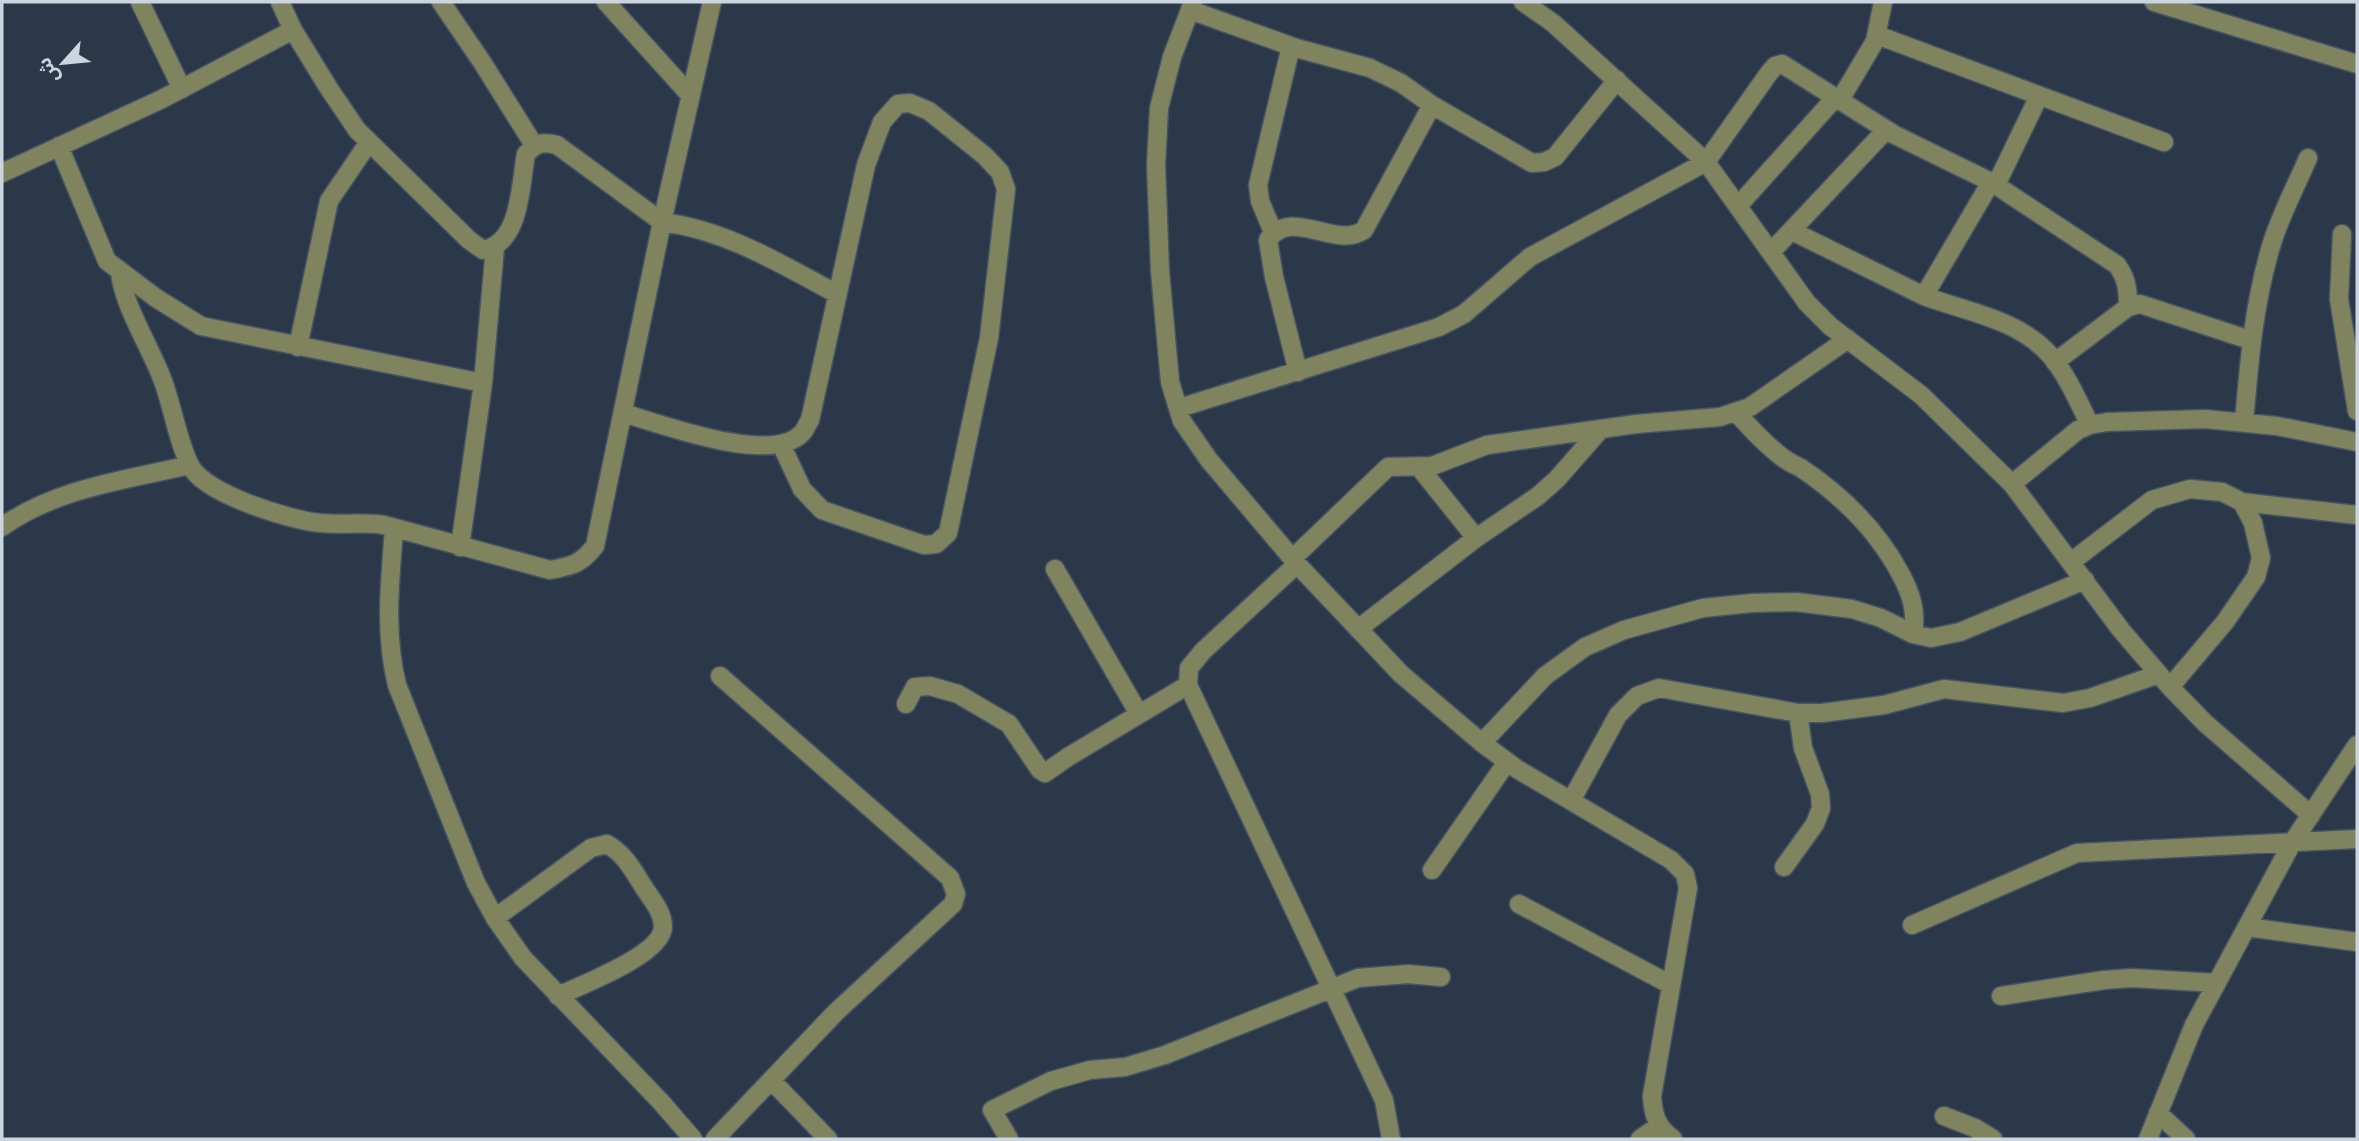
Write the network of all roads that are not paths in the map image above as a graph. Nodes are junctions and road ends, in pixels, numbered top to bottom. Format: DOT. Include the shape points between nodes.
graph roads {
  1 [pos="140,2"];
  2 [pos="281,2"];
  3 [pos="441,2"];
  4 [pos="606,2"];
  5 [pos="712,2"];
  6 [pos="1523,2"];
  7 [pos="1884,2"];
  8 [pos="2154,2"];
  9 [pos="1192,6"];
  10 [pos="293,30"];
  11 [pos="1877,35"];
  12 [pos="1291,46"];
  13 [pos="2357,64"];
  14 [pos="1616,80"];
  15 [pos="182,89"];
  16 [pos="690,96"];
  17 [pos="2039,96"];
  18 [pos="1838,99"];
  19 [pos="1432,104"];
  20 [pos="1886,130"];
  21 [pos="369,142"];
  22 [pos="2164,142"];
  23 [pos="534,145"];
  24 [pos="59,146"];
  25 [pos="2308,158"];
  26 [pos="1706,162"];
  27 [pos="2,173"];
  28 [pos="1994,184"];
  29 [pos="1738,206"];
  30 [pos="662,222"];
  31 [pos="1792,231"];
  32 [pos="1273,232"];
  33 [pos="2342,233"];
  34 [pos="495,247"];
  35 [pos="1771,252"];
  36 [pos="120,272"];
  37 [pos="837,294"];
  38 [pos="1924,296"];
  39 [pos="2128,306"];
  40 [pos="1848,339"];
  41 [pos="2250,340"];
  42 [pos="298,346"];
  43 [pos="2055,362"];
  44 [pos="1298,372"];
  45 [pos="483,383"];
  46 [pos="1179,408"];
  47 [pos="2357,411"];
  48 [pos="1736,412"];
  49 [pos="623,413"];
  50 [pos="2244,423"];
  51 [pos="2090,425"];
  52 [pos="1600,430"];
  53 [pos="2357,442"];
  54 [pos="781,444"];
  55 [pos="190,465"];
  56 [pos="1419,467"];
  57 [pos="2012,484"];
  58 [pos="2241,502"];
  59 [pos="2357,515"];
  60 [pos="2,527"];
  61 [pos="394,529"];
  62 [pos="1476,538"];
  63 [pos="460,547"];
  64 [pos="1295,562"];
  65 [pos="2071,562"];
  66 [pos="1055,569"];
  67 [pos="2085,580"];
  68 [pos="1358,629"];
  69 [pos="1913,634"];
  70 [pos="720,676"];
  71 [pos="2164,681"];
  72 [pos="1188,685"];
  73 [pos="906,704"];
  74 [pos="1798,713"];
  75 [pos="1139,714"];
  76 [pos="1482,743"];
  77 [pos="2357,745"];
  78 [pos="1507,762"];
  79 [pos="1571,801"];
  80 [pos="2311,815"];
  81 [pos="2357,839"];
  82 [pos="2292,843"];
  83 [pos="1784,867"];
  84 [pos="1432,870"];
  85 [pos="1519,904"];
  86 [pos="495,918"];
  87 [pos="1912,925"];
  88 [pos="2247,927"];
  89 [pos="2357,942"];
  90 [pos="1441,977"];
  91 [pos="2217,983"];
  92 [pos="1671,985"];
  93 [pos="1330,988"];
  94 [pos="558,996"];
  95 [pos="2001,996"];
  96 [pos="771,1080"];
  97 [pos="2158,1113"];
  98 [pos="1944,1116"];
  99 [pos="1667,1135"];
  100 [pos="693,1139"];
  101 [pos="715,1139"];
  102 [pos="828,1139"];
  103 [pos="1009,1139"];
  104 [pos="1391,1139"];
  105 [pos="1640,1139"];
  106 [pos="1993,1139"];
  107 [pos="2148,1139"];
  108 [pos="2186,1139"];
  1 -- 15 [label="street"];
  2 -- 10 [label="street"];
  3 -- 23 [label="street"];
  4 -- 16 [label="street"];
  5 -- 16 [label="street"];
  6 -- 14 [label="street"];
  7 -- 11 [label="street"];
  8 -- 13 [label="street"];
  9 -- 12 [label="street"];
  9 -- 46 [label="street" via="1159,108 1156,165 1170,382"];
  10 -- 15 [label="street"];
  10 -- 21 [label="street"];
  11 -- 17 [label="street"];
  11 -- 18 [label="street"];
  12 -- 19 [label="street" via="1370,68"];
  12 -- 32 [label="street" via="1258,185"];
  14 -- 19 [label="street" via="1555,157 1544,162 1532,163"];
  14 -- 26 [label="street"];
  15 -- 24 [label="street"];
  16 -- 30 [label="street"];
  17 -- 22 [label="street"];
  17 -- 28 [label="street"];
  18 -- 20 [label="street"];
  18 -- 26 [label="street" via="1782,64 1776,66"];
  18 -- 29 [label="street"];
  19 -- 32 [label="street" via="1364,230 1346,235 1284,226"];
  20 -- 28 [label="street"];
  20 -- 31 [label="street"];
  21 -- 34 [label="street" via="469,240 483,250"];
  21 -- 42 [label="street" via="329,201"];
  23 -- 30 [label="street" via="557,145"];
  23 -- 34 [label="street" via="526,154 512,229"];
  24 -- 27 [label="street"];
  24 -- 36 [label="street" via="105,258"];
  25 -- 41 [label="street" via="2273,242"];
  26 -- 29 [label="street"];
  26 -- 44 [label="street" via="1530,257 1464,314 1438,327"];
  28 -- 38 [label="street"];
  28 -- 39 [label="street" via="2117,265 2128,285"];
  29 -- 35 [label="street"];
  30 -- 37 [label="street" via="683,224 747,246"];
  30 -- 49 [label="street"];
  31 -- 35 [label="street"];
  31 -- 38 [label="street"];
  32 -- 44 [label="street" via="1268,240 1274,277"];
  33 -- 47 [label="street" via="2339,299"];
  34 -- 45 [label="street"];
  35 -- 40 [label="street" via="1807,303"];
  36 -- 42 [label="street" via="201,326"];
  36 -- 55 [label="street"];
  37 -- 54 [label="street" via="810,420 801,435"];
  37 -- 54 [label="street" via="866,165 882,122 898,104 910,103 929,111 985,156 1000,172 1006,189 989,338 948,533 936,544 924,545 822,510 802,489"];
  38 -- 43 [label="street" via="2004,322 2032,338"];
  39 -- 41 [label="street" via="2140,304"];
  39 -- 43 [label="street"];
  40 -- 48 [label="street" via="1751,407"];
  40 -- 57 [label="street" via="1921,395"];
  41 -- 50 [label="street"];
  42 -- 45 [label="street"];
  43 -- 51 [label="street"];
  44 -- 46 [label="street"];
  45 -- 63 [label="street"];
  46 -- 64 [label="street" via="1182,421 1209,460"];
  48 -- 52 [label="street" via="1720,418"];
  48 -- 69 [label="street" via="1761,440 1869,526 1889,551 1914,605"];
  49 -- 54 [label="street" via="734,444"];
  49 -- 63 [label="street" via="596,546 584,560 550,570"];
  50 -- 51 [label="street" via="2205,419"];
  50 -- 53 [label="street"];
  51 -- 57 [label="street"];
  52 -- 56 [label="street" via="1487,445"];
  52 -- 62 [label="street" via="1538,496"];
  55 -- 60 [label="street" via="68,494"];
  55 -- 61 [label="street" via="204,482 297,520 369,523"];
  56 -- 62 [label="street"];
  56 -- 64 [label="street" via="1388,467"];
  57 -- 65 [label="street"];
  58 -- 59 [label="street"];
  58 -- 65 [label="street" via="2222,492 2190,489 2152,500"];
  58 -- 71 [label="street" via="2253,523 2262,558 2256,577 2225,622"];
  61 -- 63 [label="street"];
  61 -- 86 [label="street" via="388,626 397,685 476,883"];
  62 -- 68 [label="street"];
  64 -- 68 [label="street"];
  64 -- 72 [label="street" via="1203,651 1189,668"];
  65 -- 67 [label="street"];
  66 -- 75 [label="street"];
  67 -- 69 [label="street" via="1961,632 1931,638"];
  67 -- 71 [label="street"];
  68 -- 76 [label="street" via="1401,674"];
  69 -- 76 [label="street" via="1871,615 1796,603 1703,608 1624,630 1585,647 1545,676"];
  70 -- 96 [label="street" via="950,878 956,894 953,904 836,1012"];
  71 -- 74 [label="street" via="2063,703 1944,689 1871,707"];
  71 -- 80 [label="street"];
  72 -- 75 [label="street"];
  72 -- 93 [label="street"];
  73 -- 75 [label="street" via="915,687 958,694 1009,724 1045,774"];
  74 -- 79 [label="street" via="1659,688 1637,696 1618,715"];
  74 -- 83 [label="street" via="1821,808 1811,831"];
  76 -- 78 [label="street"];
  77 -- 80 [label="street"];
  78 -- 79 [label="street"];
  78 -- 84 [label="street"];
  79 -- 92 [label="street" via="1671,860 1685,874 1688,888"];
  80 -- 82 [label="street"];
  81 -- 82 [label="street"];
  82 -- 87 [label="street" via="2077,853"];
  82 -- 88 [label="street"];
  85 -- 92 [label="street"];
  86 -- 94 [label="street"];
  86 -- 94 [label="street" via="591,848 607,844 620,851 660,911 663,928 658,941 643,954"];
  88 -- 89 [label="street"];
  88 -- 91 [label="street"];
  90 -- 93 [label="street" via="1380,975"];
  91 -- 95 [label="street" via="2132,978"];
  91 -- 97 [label="street"];
  92 -- 99 [label="street" via="1652,1096 1653,1113"];
  93 -- 103 [label="street" via="1165,1055 1051,1081 992,1110"];
  93 -- 104 [label="street" via="1384,1100"];
  94 -- 100 [label="street"];
  96 -- 101 [label="street"];
  96 -- 102 [label="street"];
  97 -- 107 [label="street"];
  97 -- 108 [label="street"];
  98 -- 106 [label="street"];
  99 -- 105 [label="street"];
}
